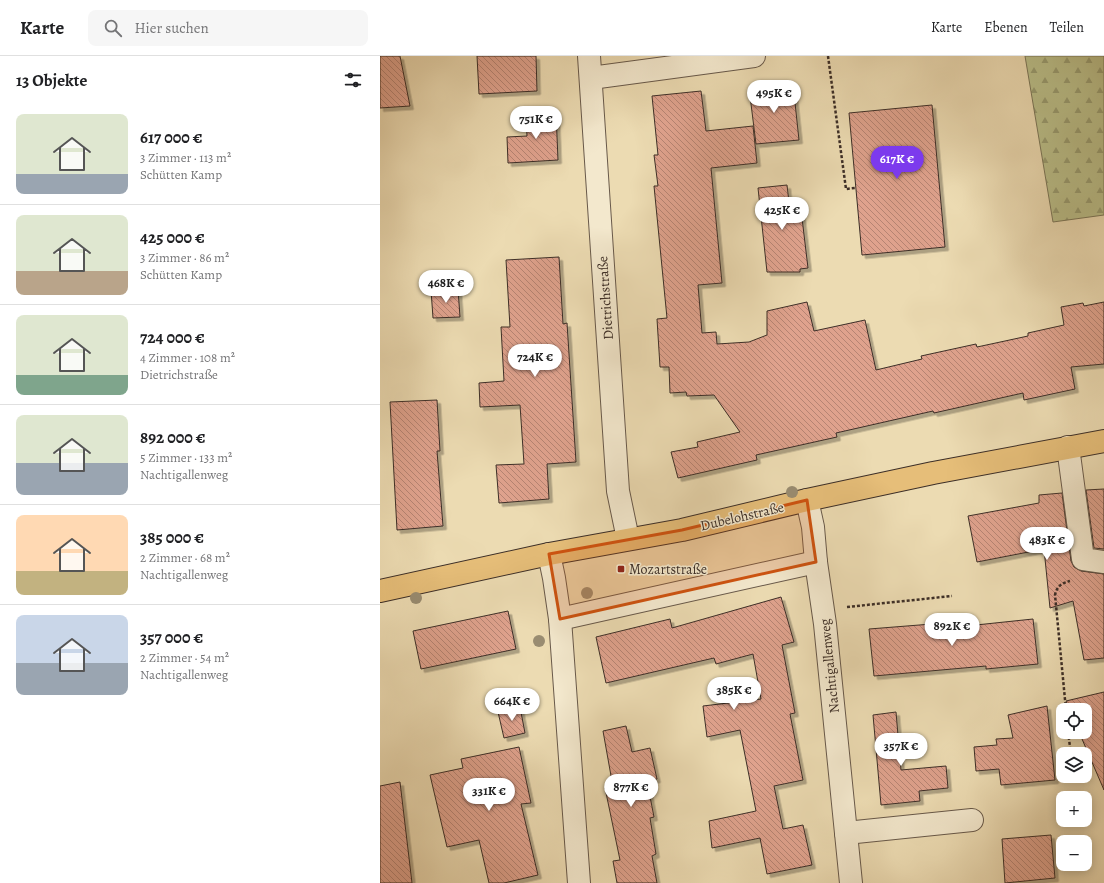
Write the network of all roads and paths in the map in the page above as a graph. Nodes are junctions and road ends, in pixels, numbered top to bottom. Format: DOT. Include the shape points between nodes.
graph roads {
  1 [pos="589,56"];
  2 [pos="754,56"];
  3 [pos="828,56"];
  4 [pos="591,78"];
  5 [pos="856,188"];
  6 [pos="1104,441"];
  7 [pos="1068,447"];
  8 [pos="807,500"];
  9 [pos="628,539"];
  10 [pos="549,554"];
  11 [pos="1094,561"];
  12 [pos="816,562"];
  13 [pos="380,591"];
  14 [pos="952,596"];
  15 [pos="845,607"];
  16 [pos="560,619"];
  17 [pos="1065,703"];
  18 [pos="972,820"];
  19 [pos="846,832"];
  20 [pos="580,883"];
  21 [pos="851,883"];
  1 -- 4 [label="street, Dietrichstraße"];
  2 -- 4 [label="street"];
  3 -- 5 [label="path" via="846,189"];
  4 -- 9 [label="street, Dietrichstraße" via="618,491"];
  6 -- 7 [label="main road, Dubelohstraße"];
  7 -- 8 [label="main road, Dubelohstraße"];
  7 -- 11 [label="street"];
  8 -- 9 [label="main road, Dubelohstraße" via="682,530"];
  8 -- 12 [label="street, Nachtigallenweg" via="813,527"];
  9 -- 10 [label="main road, Dubelohstraße"];
  10 -- 13 [label="main road, Dubelohstraße"];
  10 -- 16 [label="street"];
  11 -- 17 [label="path" via="1079,578 1064,583 1056,590"];
  12 -- 16 [label="street"];
  12 -- 19 [label="street, Nachtigallenweg" via="825,624"];
  14 -- 15 [label="path"];
  16 -- 20 [label="street"];
  18 -- 19 [label="street"];
  19 -- 21 [label="street, Nachtigallenweg"];
}
